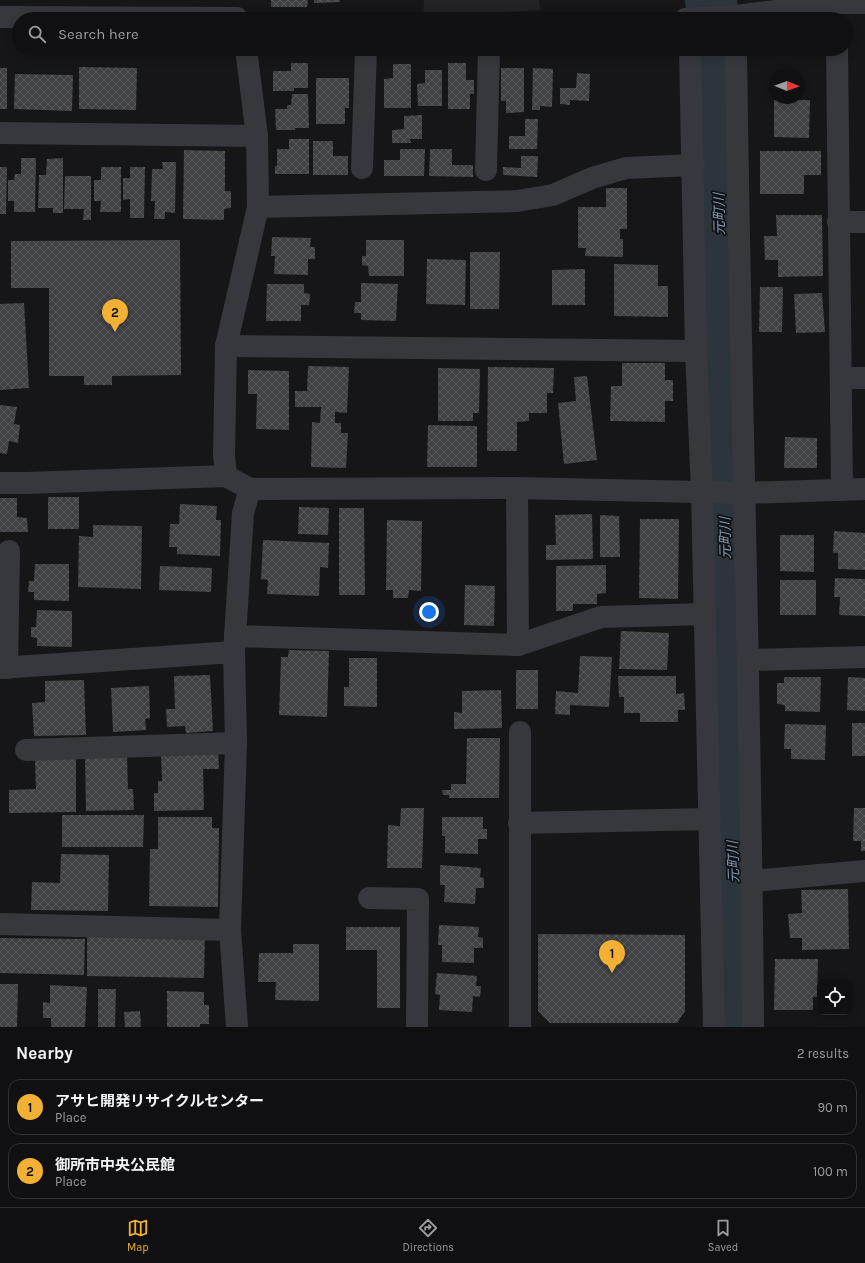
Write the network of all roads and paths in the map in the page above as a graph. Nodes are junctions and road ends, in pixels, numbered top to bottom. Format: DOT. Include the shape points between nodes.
graph roads {
  1 [pos="865,3"];
  2 [pos="836,7"];
  3 [pos="735,12"];
  4 [pos="0,17"];
  5 [pos="12,17"];
  6 [pos="247,56"];
  7 [pos="366,56"];
  8 [pos="489,56"];
  9 [pos="690,56"];
  10 [pos="736,56"];
  11 [pos="837,56"];
  12 [pos="0,133"];
  13 [pos="257,136"];
  14 [pos="694,165"];
  15 [pos="362,168"];
  16 [pos="486,170"];
  17 [pos="258,207"];
  18 [pos="838,222"];
  19 [pos="865,222"];
  20 [pos="226,346"];
  21 [pos="696,351"];
  22 [pos="842,378"];
  23 [pos="865,378"];
  24 [pos="226,476"];
  25 [pos="0,483"];
  26 [pos="516,488"];
  27 [pos="250,489"];
  28 [pos="865,489"];
  29 [pos="842,490"];
  30 [pos="702,492"];
  31 [pos="744,493"];
  32 [pos="9,551"];
  33 [pos="705,614"];
  34 [pos="234,644"];
  35 [pos="518,645"];
  36 [pos="865,657"];
  37 [pos="748,660"];
  38 [pos="4,668"];
  39 [pos="520,732"];
  40 [pos="236,743"];
  41 [pos="26,750"];
  42 [pos="710,819"];
  43 [pos="519,823"];
  44 [pos="865,872"];
  45 [pos="752,881"];
  46 [pos="369,898"];
  47 [pos="0,924"];
  48 [pos="230,930"];
  49 [pos="237,1027"];
  50 [pos="417,1027"];
  51 [pos="520,1027"];
  52 [pos="714,1027"];
  53 [pos="753,1027"];
  1 -- 2 [label="street"];
  2 -- 3 [label="street"];
  4 -- 5 [label="street"];
  6 -- 13 [label="street"];
  7 -- 15 [label="street"];
  8 -- 16 [label="street"];
  9 -- 14 [label="street"];
  10 -- 31 [label="street"];
  11 -- 18 [label="street"];
  12 -- 13 [label="street"];
  13 -- 17 [label="street"];
  14 -- 17 [label="street" via="626,168 592,178 553,195 517,201"];
  14 -- 21 [label="street"];
  17 -- 20 [label="street"];
  18 -- 19 [label="street"];
  18 -- 22 [label="street"];
  20 -- 21 [label="street"];
  20 -- 24 [label="street"];
  21 -- 30 [label="street"];
  22 -- 23 [label="street"];
  22 -- 29 [label="street"];
  24 -- 25 [label="street"];
  24 -- 27 [label="street"];
  26 -- 27 [label="street"];
  26 -- 30 [label="street"];
  26 -- 35 [label="street"];
  27 -- 34 [label="street" via="243,513"];
  28 -- 29 [label="street"];
  29 -- 31 [label="street"];
  30 -- 31 [label="street"];
  30 -- 33 [label="street"];
  31 -- 37 [label="street"];
  32 -- 38 [label="street"];
  33 -- 35 [label="street" via="601,617"];
  33 -- 42 [label="street"];
  34 -- 35 [label="street"];
  34 -- 38 [label="street"];
  34 -- 40 [label="street"];
  36 -- 37 [label="street"];
  37 -- 45 [label="street"];
  39 -- 43 [label="street"];
  40 -- 41 [label="street"];
  40 -- 48 [label="street"];
  42 -- 43 [label="street"];
  42 -- 52 [label="street"];
  43 -- 51 [label="street"];
  44 -- 45 [label="street"];
  45 -- 53 [label="street"];
  46 -- 50 [label="street" via="418,899"];
  47 -- 48 [label="street"];
  48 -- 49 [label="street"];
}
